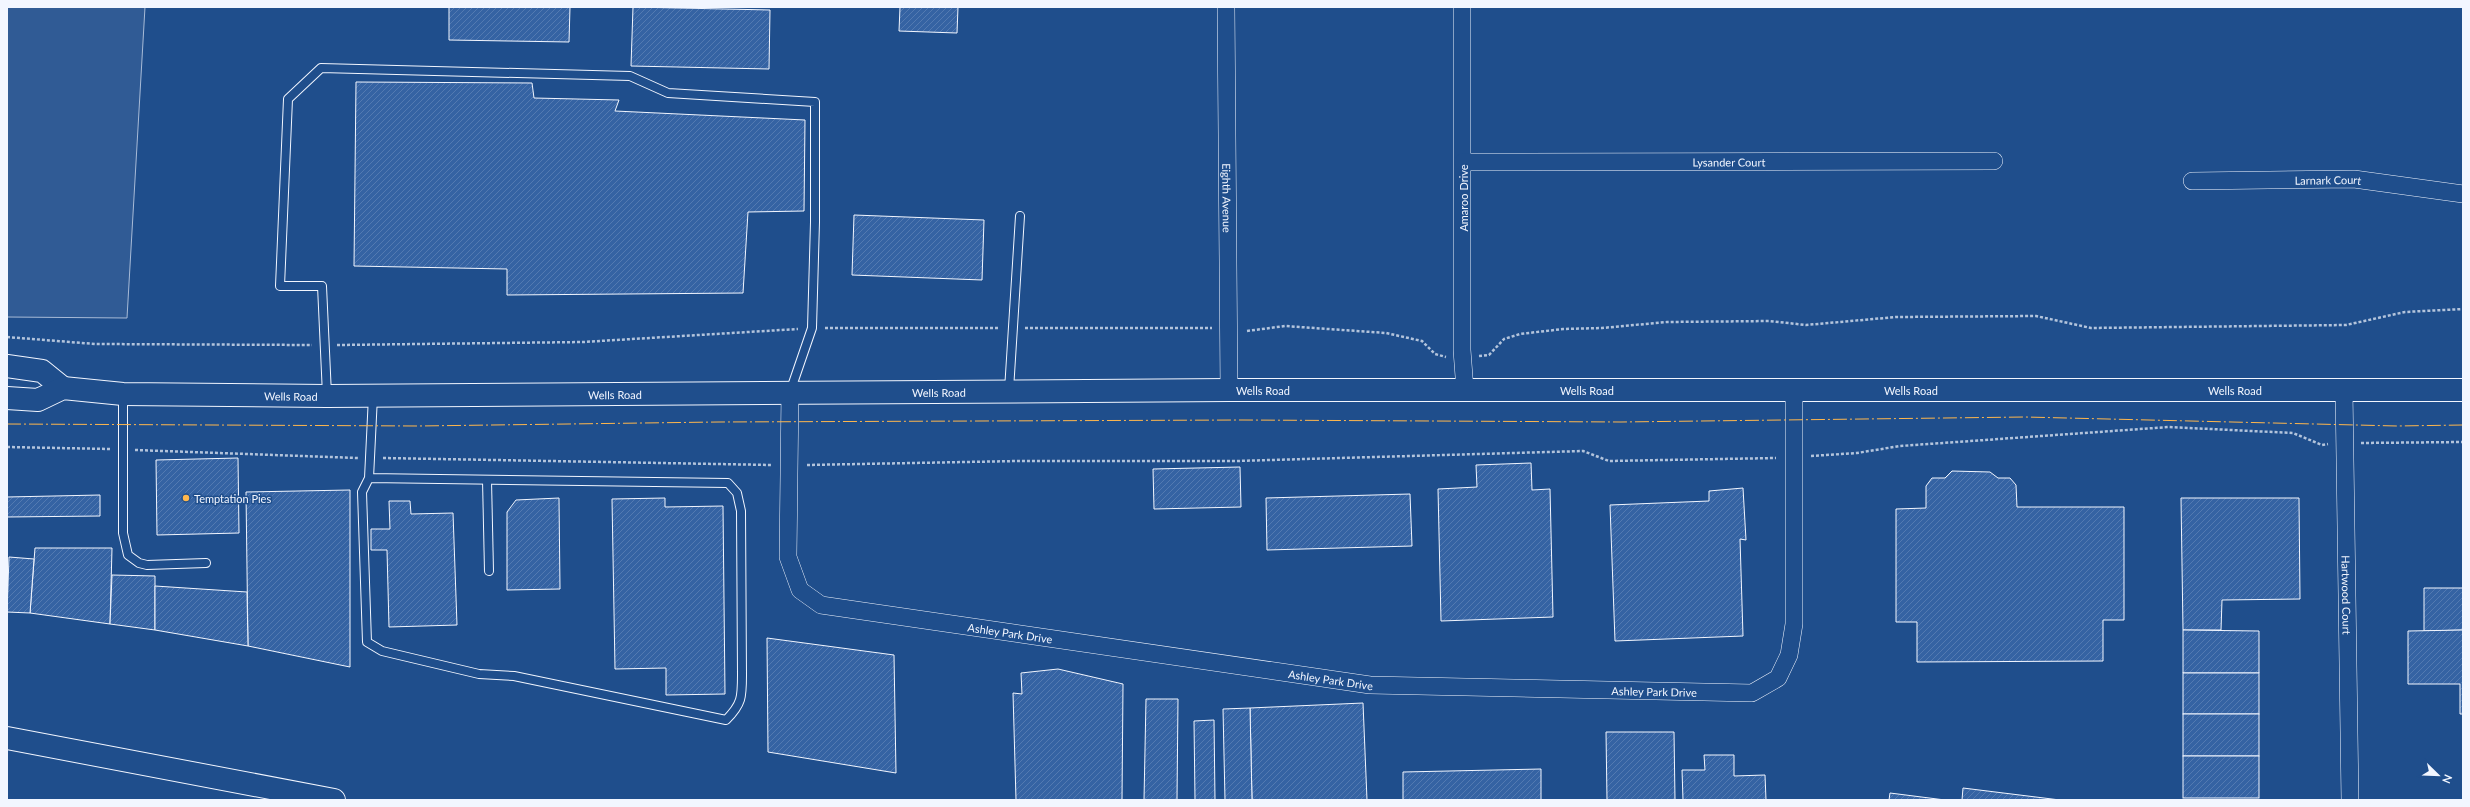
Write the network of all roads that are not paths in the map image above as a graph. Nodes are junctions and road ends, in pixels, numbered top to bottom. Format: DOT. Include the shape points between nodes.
graph roads {
  1 [pos="1226,7"];
  2 [pos="1462,7"];
  3 [pos="1463,162"];
  4 [pos="1994,162"];
  5 [pos="2192,181"];
  6 [pos="2463,194"];
  7 [pos="1020,216"];
  8 [pos="7,366"];
  9 [pos="63,388"];
  10 [pos="1229,390"];
  11 [pos="1465,390"];
  12 [pos="2344,390"];
  13 [pos="2463,390"];
  14 [pos="1009,391"];
  15 [pos="1794,391"];
  16 [pos="790,392"];
  17 [pos="122,394"];
  18 [pos="327,396"];
  19 [pos="373,396"];
  20 [pos="7,398"];
  21 [pos="369,478"];
  22 [pos="487,480"];
  23 [pos="206,563"];
  24 [pos="489,571"];
  25 [pos="7,738"];
  26 [pos="334,800"];
  27 [pos="2350,800"];
  1 -- 10 [label="street, Eighth Avenue" via="1226,329"];
  2 -- 3 [label="street, Amaroo Drive"];
  3 -- 4 [label="street, Lysander Court"];
  3 -- 11 [label="street, Amaroo Drive" via="1462,350"];
  5 -- 6 [label="street, Larnark Court" via="2354,179"];
  7 -- 14 [label="lane"];
  8 -- 9 [label="main road" via="42,371"];
  9 -- 17 [label="main road, Wells Road"];
  9 -- 20 [label="main road" via="38,400"];
  10 -- 11 [label="main road, Wells Road"];
  10 -- 14 [label="main road, Wells Road"];
  11 -- 15 [label="main road, Wells Road"];
  12 -- 13 [label="main road, Wells Road"];
  12 -- 15 [label="main road, Wells Road"];
  12 -- 27 [label="street, Hartwood Court"];
  14 -- 16 [label="main road, Wells Road"];
  15 -- 16 [label="street, Ashley Park Drive" via="1794,624 1790,655 1778,678 1752,693 1370,686 822,605 800,590 788,556"];
  16 -- 18 [label="lane" via="812,328 815,102 668,93 630,76 321,68 288,99 280,286 322,286"];
  16 -- 19 [label="main road, Wells Road"];
  17 -- 18 [label="main road, Wells Road"];
  17 -- 23 [label="lane" via="123,533 128,555 147,565"];
  18 -- 19 [label="main road, Wells Road"];
  19 -- 21 [label="lane"];
  21 -- 22 [label="lane"];
  21 -- 22 [label="lane" via="362,492 367,642 382,651 479,674 514,676 726,720 736,710 742,700 741,511 737,493 728,483"];
  22 -- 24 [label="lane"];
  25 -- 26 [label="main road"];
}
